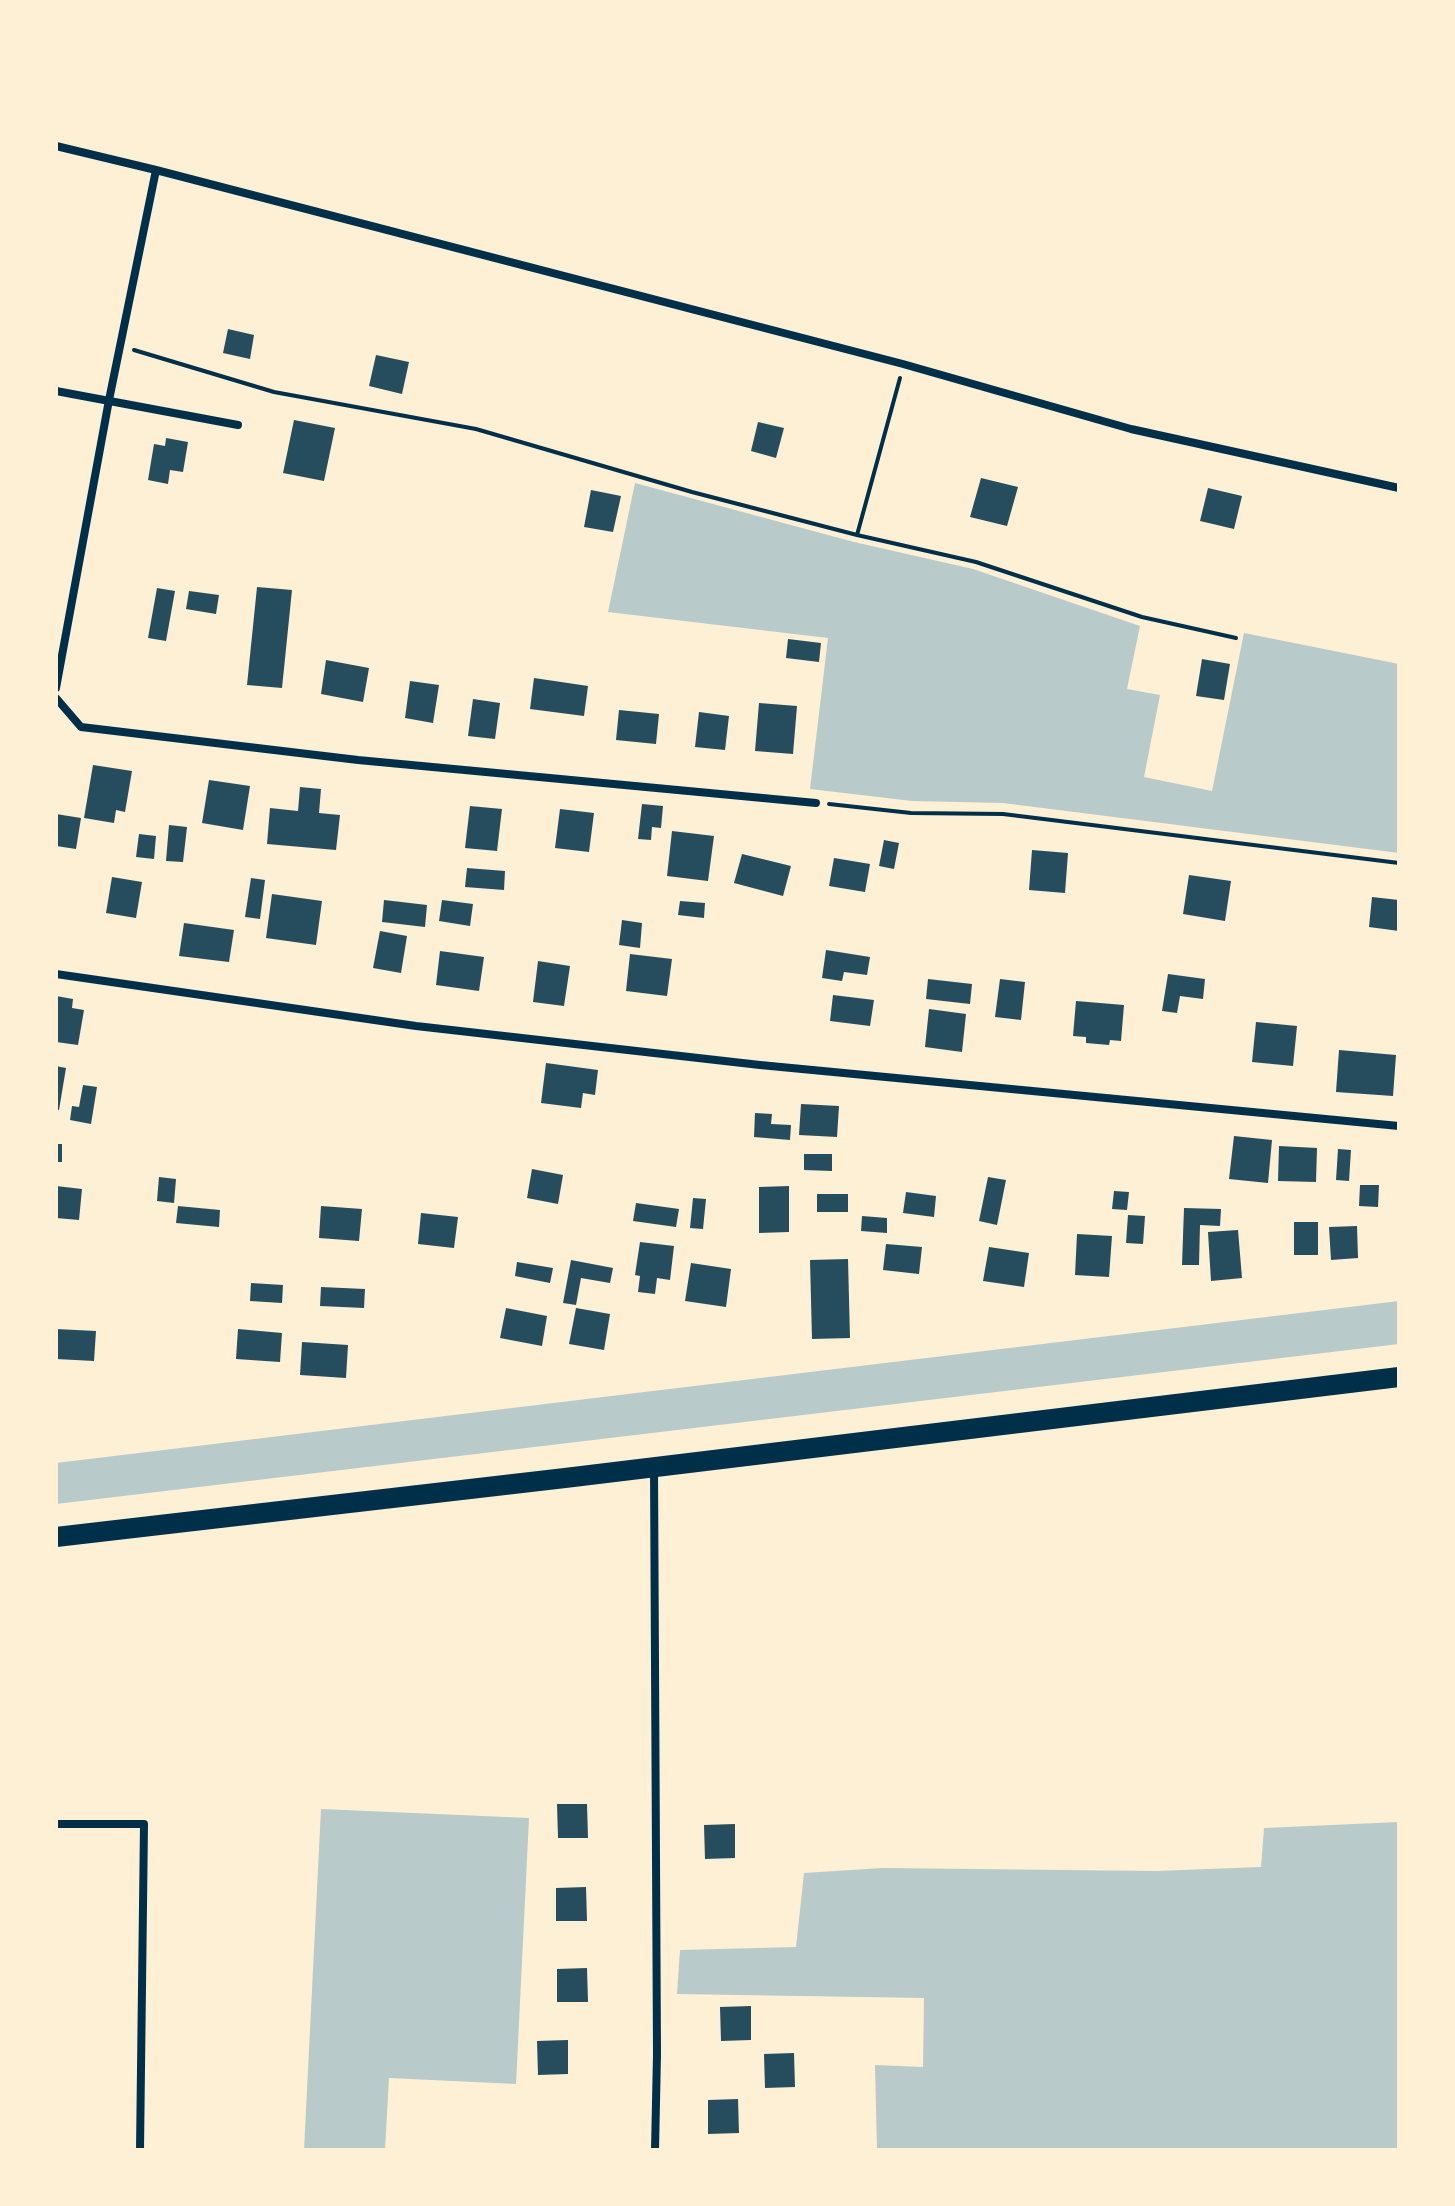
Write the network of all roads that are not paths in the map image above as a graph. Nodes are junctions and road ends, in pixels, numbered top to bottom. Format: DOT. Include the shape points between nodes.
graph roads {
  1 [pos="56,146"];
  2 [pos="156,170"];
  3 [pos="56,391"];
  4 [pos="109,400"];
  5 [pos="238,425"];
  6 [pos="1399,488"];
  7 [pos="56,688"];
  8 [pos="56,698"];
  9 [pos="816,803"];
  10 [pos="56,974"];
  11 [pos="1399,1126"];
  12 [pos="1399,1377"];
  13 [pos="654,1467"];
  14 [pos="56,1537"];
  15 [pos="56,1824"];
  16 [pos="140,2150"];
  17 [pos="655,2150"];
  1 -- 2 [label="street"];
  2 -- 4 [label="street"];
  2 -- 6 [label="street" via="903,364 1131,429"];
  3 -- 4 [label="street"];
  4 -- 5 [label="street"];
  4 -- 7 [label="street"];
  8 -- 9 [label="street" via="81,727 358,760"];
  10 -- 11 [label="street" via="416,1026 760,1065"];
  12 -- 13 [label="highway"];
  13 -- 14 [label="highway"];
  13 -- 17 [label="street"];
  15 -- 16 [label="street" via="144,1824"];
}
